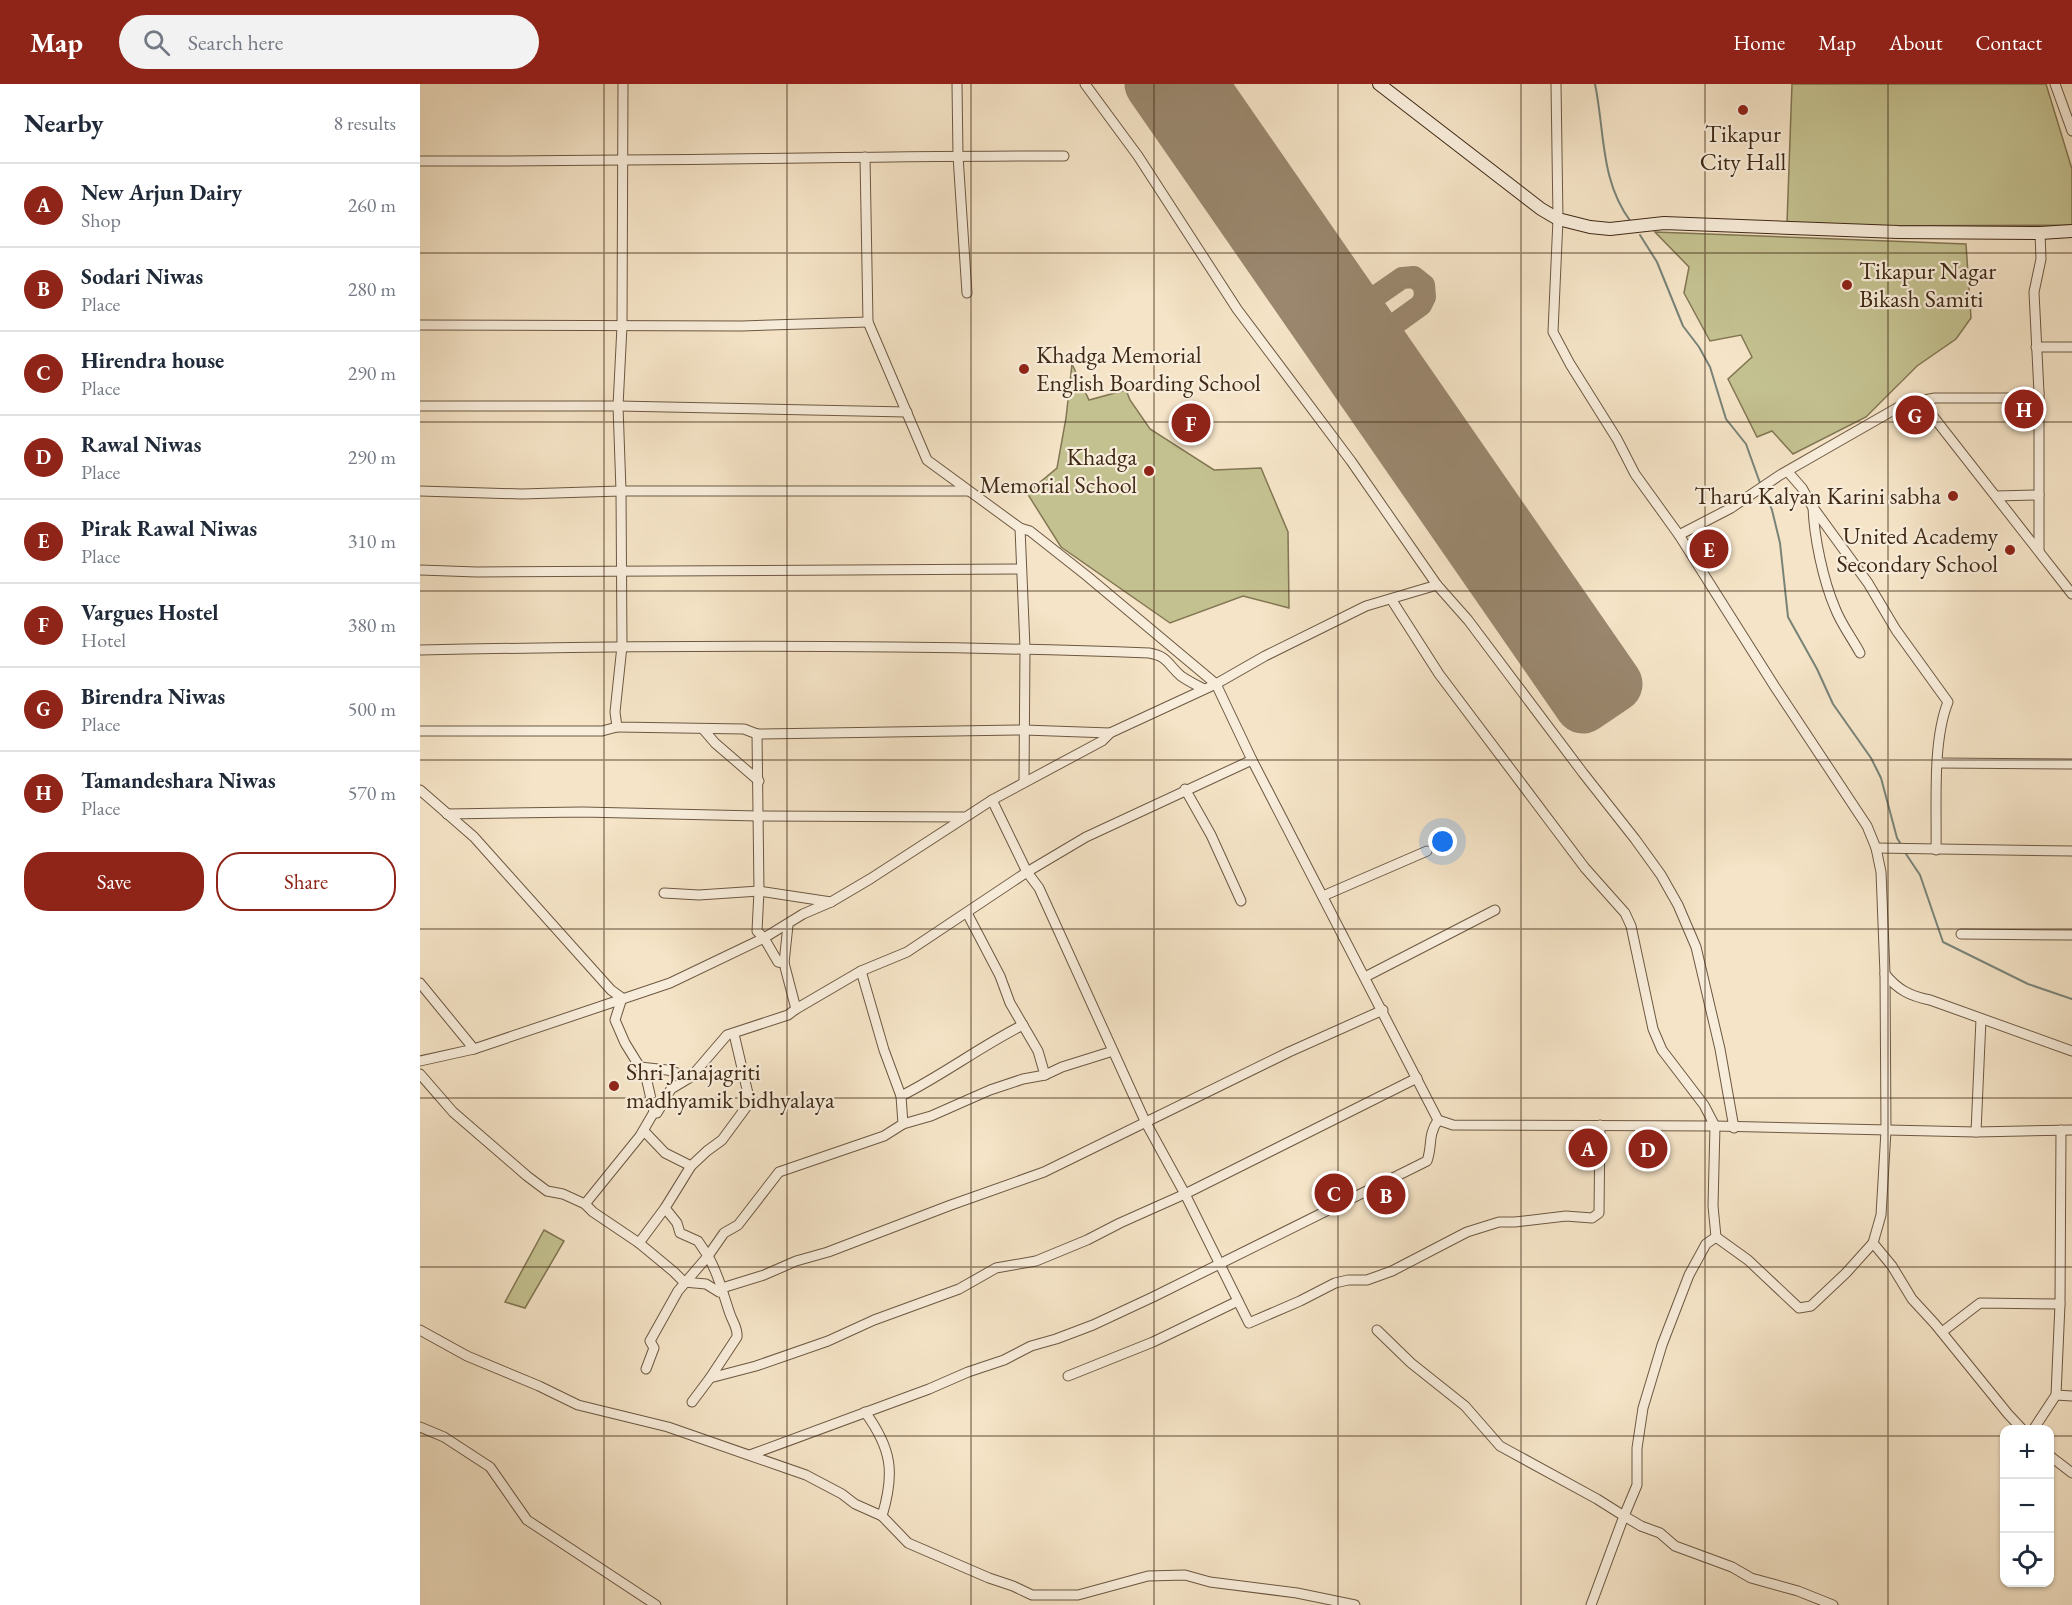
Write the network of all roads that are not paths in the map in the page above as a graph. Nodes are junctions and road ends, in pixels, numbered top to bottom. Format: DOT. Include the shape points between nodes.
graph roads {
  1 [pos="623,84"];
  2 [pos="957,84"];
  3 [pos="1085,84"];
  4 [pos="1379,84"];
  5 [pos="1556,84"];
  6 [pos="2055,84"];
  7 [pos="2072,131"];
  8 [pos="958,156"];
  9 [pos="1064,156"];
  10 [pos="865,157"];
  11 [pos="420,161"];
  12 [pos="623,162"];
  13 [pos="1558,219"];
  14 [pos="2072,231"];
  15 [pos="2040,233"];
  16 [pos="967,293"];
  17 [pos="868,322"];
  18 [pos="420,326"];
  19 [pos="622,326"];
  20 [pos="2072,346"];
  21 [pos="2036,347"];
  22 [pos="2039,393"];
  23 [pos="1921,401"];
  24 [pos="420,406"];
  25 [pos="618,406"];
  26 [pos="907,412"];
  27 [pos="1788,472"];
  28 [pos="420,491"];
  29 [pos="621,491"];
  30 [pos="968,491"];
  31 [pos="2039,495"];
  32 [pos="1996,496"];
  33 [pos="1813,507"];
  34 [pos="1020,528"];
  35 [pos="1679,535"];
  36 [pos="2039,550"];
  37 [pos="1020,569"];
  38 [pos="420,570"];
  39 [pos="621,570"];
  40 [pos="1437,585"];
  41 [pos="2072,594"];
  42 [pos="1391,599"];
  43 [pos="622,646"];
  44 [pos="1025,648"];
  45 [pos="420,650"];
  46 [pos="1860,653"];
  47 [pos="1216,684"];
  48 [pos="1203,689"];
  49 [pos="617,728"];
  50 [pos="703,729"];
  51 [pos="1024,730"];
  52 [pos="420,731"];
  53 [pos="1110,733"];
  54 [pos="757,734"];
  55 [pos="1252,760"];
  56 [pos="1938,763"];
  57 [pos="2072,764"];
  58 [pos="759,781"];
  59 [pos="1024,781"];
  60 [pos="1185,789"];
  61 [pos="420,790"];
  62 [pos="992,800"];
  63 [pos="447,814"];
  64 [pos="758,816"];
  65 [pos="963,818"];
  66 [pos="1875,848"];
  67 [pos="1427,850"];
  68 [pos="1936,850"];
  69 [pos="2072,851"];
  70 [pos="1027,872"];
  71 [pos="759,891"];
  72 [pos="664,893"];
  73 [pos="1323,896"];
  74 [pos="1240,901"];
  75 [pos="831,902"];
  76 [pos="1495,910"];
  77 [pos="967,913"];
  78 [pos="788,925"];
  79 [pos="1961,934"];
  80 [pos="2072,935"];
  81 [pos="764,938"];
  82 [pos="784,963"];
  83 [pos="861,971"];
  84 [pos="1885,974"];
  85 [pos="1365,977"];
  86 [pos="420,983"];
  87 [pos="622,998"];
  88 [pos="796,1009"];
  89 [pos="1383,1010"];
  90 [pos="1981,1019"];
  91 [pos="1023,1025"];
  92 [pos="734,1034"];
  93 [pos="474,1048"];
  94 [pos="1113,1051"];
  95 [pos="2072,1051"];
  96 [pos="420,1061"];
  97 [pos="640,1067"];
  98 [pos="420,1074"];
  99 [pos="1045,1075"];
  100 [pos="691,1077"];
  101 [pos="1417,1078"];
  102 [pos="901,1096"];
  103 [pos="654,1112"];
  104 [pos="1438,1120"];
  105 [pos="1145,1121"];
  106 [pos="903,1124"];
  107 [pos="1600,1125"];
  108 [pos="1715,1126"];
  109 [pos="1734,1128"];
  110 [pos="2061,1130"];
  111 [pos="2072,1130"];
  112 [pos="644,1131"];
  113 [pos="1886,1131"];
  114 [pos="1976,1132"];
  115 [pos="691,1167"];
  116 [pos="1185,1194"];
  117 [pos="2061,1201"];
  118 [pos="2072,1202"];
  119 [pos="585,1204"];
  120 [pos="665,1208"];
  121 [pos="1716,1237"];
  122 [pos="639,1243"];
  123 [pos="1873,1243"];
  124 [pos="708,1256"];
  125 [pos="1220,1264"];
  126 [pos="684,1282"];
  127 [pos="722,1288"];
  128 [pos="1238,1301"];
  129 [pos="2060,1306"];
  130 [pos="2072,1307"];
  131 [pos="420,1330"];
  132 [pos="1377,1330"];
  133 [pos="1941,1332"];
  134 [pos="646,1369"];
  135 [pos="1068,1376"];
  136 [pos="710,1378"];
  137 [pos="2056,1395"];
  138 [pos="2072,1396"];
  139 [pos="692,1402"];
  140 [pos="865,1412"];
  141 [pos="2018,1425"];
  142 [pos="2036,1425"];
  143 [pos="420,1427"];
  144 [pos="750,1455"];
  145 [pos="2054,1460"];
  146 [pos="2072,1473"];
  147 [pos="882,1516"];
  148 [pos="1624,1516"];
  149 [pos="656,1605"];
  150 [pos="1355,1605"];
  151 [pos="1591,1605"];
  152 [pos="1833,1605"];
  1 -- 12 [label="street"];
  2 -- 8 [label="street"];
  3 -- 40 [label="street" via="1138,156 1237,309 1351,461"];
  4 -- 13 [label="street"];
  5 -- 13 [label="street"];
  6 -- 7 [label="street"];
  8 -- 9 [label="street"];
  8 -- 10 [label="street"];
  8 -- 16 [label="street"];
  10 -- 12 [label="street"];
  10 -- 17 [label="street"];
  11 -- 12 [label="street"];
  12 -- 19 [label="street"];
  13 -- 15 [label="street" via="1610,229 1664,223"];
  13 -- 35 [label="street" via="1553,332 1635,474"];
  14 -- 15 [label="street"];
  15 -- 21 [label="street" via="2041,259 2034,292"];
  17 -- 19 [label="street"];
  17 -- 26 [label="street"];
  18 -- 19 [label="street"];
  19 -- 25 [label="street"];
  20 -- 21 [label="street"];
  21 -- 22 [label="street"];
  22 -- 23 [label="street"];
  22 -- 31 [label="street"];
  23 -- 27 [label="street" via="1904,404"];
  23 -- 32 [label="street"];
  24 -- 25 [label="street"];
  25 -- 26 [label="street"];
  25 -- 29 [label="street"];
  26 -- 30 [label="street" via="927,460"];
  27 -- 33 [label="street"];
  27 -- 35 [label="street"];
  28 -- 29 [label="street"];
  29 -- 30 [label="street"];
  29 -- 39 [label="street"];
  30 -- 34 [label="street"];
  31 -- 32 [label="street"];
  31 -- 36 [label="street"];
  32 -- 36 [label="street"];
  33 -- 46 [label="street" via="1822,568 1834,607"];
  33 -- 56 [label="street" via="1948,702 1942,717"];
  34 -- 37 [label="street"];
  34 -- 47 [label="street" via="1030,531 1087,576"];
  35 -- 66 [label="street" via="1867,826"];
  36 -- 41 [label="street"];
  37 -- 39 [label="street"];
  37 -- 44 [label="street"];
  38 -- 39 [label="street"];
  39 -- 43 [label="street"];
  40 -- 42 [label="street"];
  40 -- 109 [label="street" via="1635,838 1678,905 1696,947"];
  42 -- 47 [label="street" via="1366,606"];
  42 -- 108 [label="street" via="1446,683 1585,868 1625,913 1653,1029 1662,1050"];
  43 -- 44 [label="street"];
  43 -- 45 [label="street"];
  43 -- 49 [label="street"];
  44 -- 48 [label="street" via="1158,654 1180,675"];
  44 -- 51 [label="street"];
  47 -- 48 [label="street"];
  47 -- 55 [label="street"];
  48 -- 53 [label="street"];
  49 -- 50 [label="street"];
  49 -- 52 [label="street"];
  50 -- 54 [label="street" via="744,729"];
  50 -- 58 [label="street"];
  51 -- 53 [label="street"];
  51 -- 54 [label="street"];
  51 -- 59 [label="street"];
  53 -- 59 [label="street" via="1102,741"];
  54 -- 58 [label="street"];
  55 -- 60 [label="street"];
  55 -- 73 [label="street"];
  56 -- 57 [label="street"];
  56 -- 68 [label="street"];
  58 -- 64 [label="street"];
  59 -- 62 [label="street"];
  60 -- 70 [label="street" via="1086,837"];
  60 -- 74 [label="street" via="1211,835"];
  61 -- 63 [label="street"];
  62 -- 65 [label="street"];
  62 -- 70 [label="street"];
  63 -- 64 [label="street"];
  63 -- 87 [label="street" via="474,837"];
  64 -- 65 [label="street"];
  64 -- 71 [label="street"];
  65 -- 75 [label="street"];
  66 -- 68 [label="street"];
  66 -- 84 [label="street" via="1881,872"];
  67 -- 73 [label="street"];
  68 -- 69 [label="street"];
  70 -- 77 [label="street"];
  70 -- 94 [label="street" via="1039,888"];
  71 -- 72 [label="street"];
  71 -- 75 [label="street"];
  71 -- 81 [label="street" via="757,931"];
  73 -- 85 [label="street"];
  75 -- 78 [label="street"];
  76 -- 85 [label="street"];
  77 -- 83 [label="street" via="907,952"];
  77 -- 91 [label="street"];
  78 -- 81 [label="street"];
  78 -- 82 [label="street"];
  79 -- 80 [label="street"];
  81 -- 82 [label="street" via="778,963"];
  81 -- 87 [label="street" via="670,983"];
  82 -- 88 [label="street"];
  83 -- 88 [label="street"];
  83 -- 102 [label="street"];
  84 -- 90 [label="street" via="1893,985 1909,995"];
  84 -- 113 [label="street"];
  85 -- 89 [label="street"];
  86 -- 93 [label="street"];
  87 -- 93 [label="street"];
  87 -- 97 [label="street" via="615,1020"];
  88 -- 92 [label="street"];
  89 -- 101 [label="street"];
  89 -- 105 [label="street"];
  90 -- 95 [label="street"];
  90 -- 114 [label="street"];
  91 -- 99 [label="street" via="1038,1051"];
  91 -- 102 [label="street"];
  92 -- 100 [label="street" via="718,1043"];
  92 -- 115 [label="street" via="750,1102 722,1140"];
  93 -- 96 [label="street"];
  94 -- 99 [label="street"];
  94 -- 105 [label="street"];
  97 -- 100 [label="street"];
  97 -- 103 [label="street"];
  98 -- 119 [label="street" via="453,1112 527,1176 547,1191"];
  99 -- 106 [label="street" via="990,1090"];
  100 -- 103 [label="street" via="671,1089 657,1113"];
  101 -- 104 [label="street"];
  101 -- 116 [label="street"];
  102 -- 106 [label="street"];
  103 -- 112 [label="street"];
  104 -- 107 [label="street" via="1453,1125"];
  104 -- 125 [label="street" via="1430,1131 1427,1161"];
  105 -- 116 [label="street"];
  105 -- 127 [label="street" via="1044,1172"];
  106 -- 124 [label="street" via="884,1136 779,1172"];
  107 -- 108 [label="street"];
  107 -- 128 [label="street" via="1599,1213 1592,1218 1566,1216 1499,1222 1467,1232 1392,1271 1367,1280 1335,1283 1248,1323"];
  108 -- 109 [label="street"];
  108 -- 121 [label="street"];
  109 -- 113 [label="street"];
  110 -- 111 [label="street"];
  110 -- 114 [label="street"];
  110 -- 117 [label="street"];
  112 -- 115 [label="street" via="665,1154"];
  112 -- 119 [label="street"];
  113 -- 114 [label="street"];
  113 -- 123 [label="street" via="1881,1215"];
  115 -- 120 [label="street"];
  116 -- 125 [label="street"];
  116 -- 136 [label="street" via="1036,1261 996,1268 959,1289 828,1341"];
  117 -- 118 [label="street"];
  117 -- 129 [label="street"];
  119 -- 122 [label="street"];
  120 -- 122 [label="street"];
  120 -- 124 [label="street" via="680,1233 698,1241"];
  121 -- 123 [label="street" via="1748,1260 1799,1308 1811,1306"];
  121 -- 148 [label="street" via="1706,1244 1689,1275 1662,1345 1643,1408 1637,1485"];
  122 -- 126 [label="street"];
  123 -- 133 [label="street" via="1912,1299"];
  124 -- 126 [label="street"];
  124 -- 127 [label="street"];
  125 -- 128 [label="street"];
  125 -- 140 [label="street" via="1092,1325"];
  126 -- 127 [label="street" via="706,1284 719,1292"];
  126 -- 134 [label="street" via="651,1341 654,1348"];
  127 -- 136 [label="street" via="738,1332"];
  128 -- 135 [label="street" via="1153,1342"];
  129 -- 130 [label="street"];
  129 -- 133 [label="street" via="1980,1303"];
  129 -- 137 [label="street"];
  131 -- 144 [label="street" via="467,1356 578,1405 668,1427"];
  132 -- 148 [label="street" via="1465,1406 1500,1446"];
  133 -- 141 [label="street"];
  136 -- 139 [label="street"];
  137 -- 138 [label="street"];
  137 -- 142 [label="street"];
  140 -- 144 [label="street"];
  140 -- 147 [label="street" via="879,1432 891,1477"];
  143 -- 149 [label="street" via="444,1437 490,1467 527,1520"];
  144 -- 147 [label="street" via="806,1474"];
  145 -- 146 [label="street"];
  147 -- 150 [label="street" via="908,1544 1032,1595 1078,1595 1148,1576 1185,1575"];
  148 -- 151 [label="street"];
  148 -- 152 [label="street" via="1660,1533 1674,1546 1751,1578"];
}
